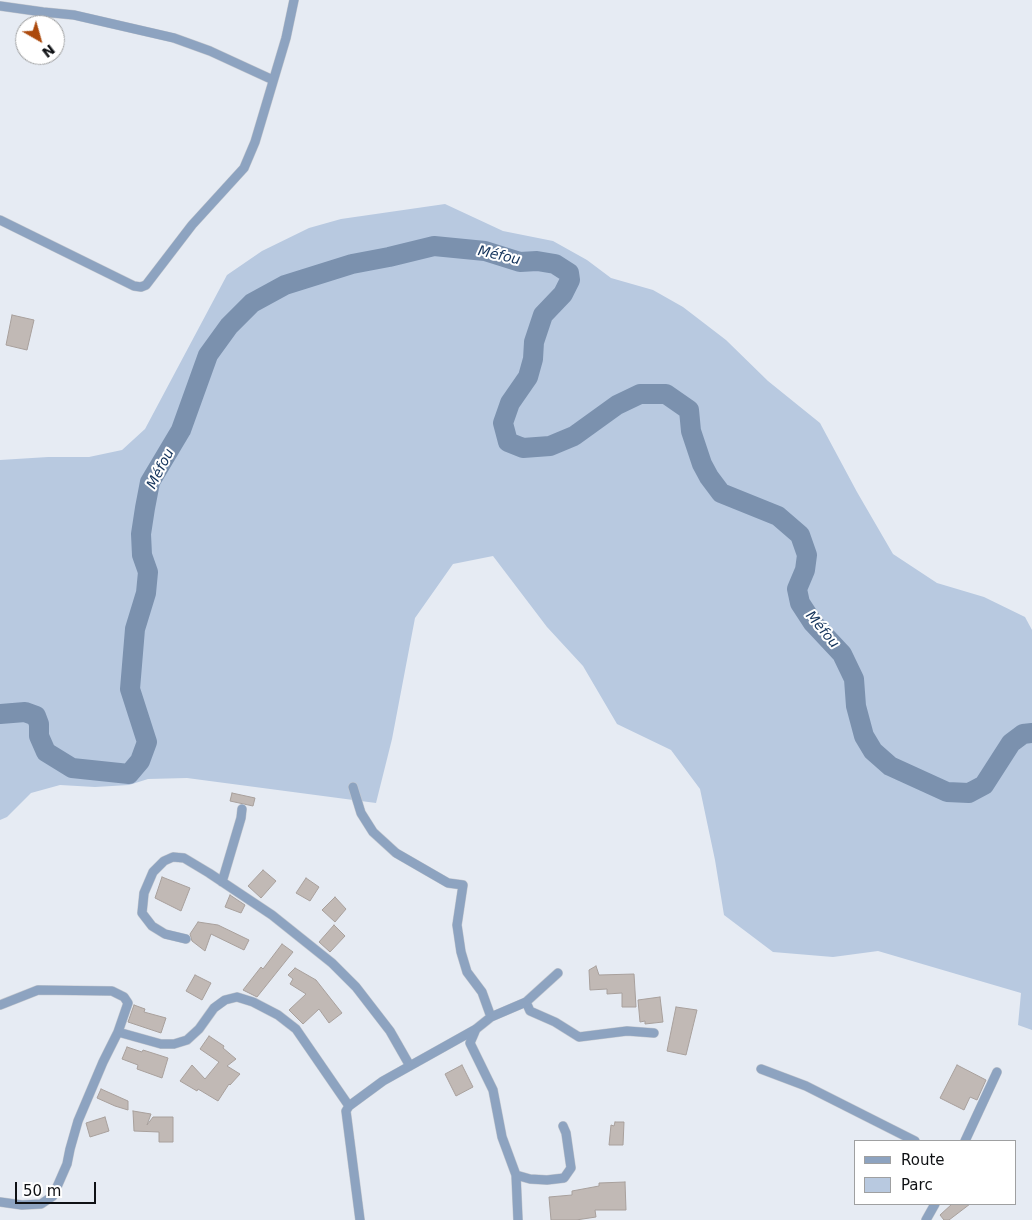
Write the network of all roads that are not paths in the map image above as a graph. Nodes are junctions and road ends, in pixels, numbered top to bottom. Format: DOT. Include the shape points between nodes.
graph roads {
  1 [pos="294,0"];
  2 [pos="0,6"];
  3 [pos="273,80"];
  4 [pos="0,220"];
  5 [pos="353,787"];
  6 [pos="242,809"];
  7 [pos="222,882"];
  8 [pos="186,939"];
  9 [pos="558,974"];
  10 [pos="526,1002"];
  11 [pos="0,1004"];
  12 [pos="492,1017"];
  13 [pos="476,1029"];
  14 [pos="118,1032"];
  15 [pos="654,1032"];
  16 [pos="410,1066"];
  17 [pos="761,1069"];
  18 [pos="997,1072"];
  19 [pos="349,1106"];
  20 [pos="563,1126"];
  21 [pos="913,1140"];
  22 [pos="965,1140"];
  23 [pos="516,1175"];
  24 [pos="0,1202"];
  25 [pos="934,1205"];
  26 [pos="360,1220"];
  27 [pos="518,1220"];
  28 [pos="926,1220"];
  1 -- 3 [label="street"];
  2 -- 3 [label="street" via="74,14 174,38"];
  3 -- 4 [label="street" via="244,168 141,288"];
  5 -- 12 [label="street" via="361,813 373,832 396,853 448,883 463,885 457,925 462,952 467,972 482,992"];
  6 -- 7 [label="street"];
  7 -- 8 [label="street" via="184,858 173,857 164,861 153,872 144,893 142,913 152,926 165,934"];
  7 -- 16 [label="street" via="272,915 344,974 390,1031"];
  9 -- 10 [label="street"];
  10 -- 12 [label="street"];
  10 -- 15 [label="street" via="530,1010 579,1037 627,1031"];
  11 -- 14 [label="street" via="38,990 112,990 128,1003"];
  12 -- 13 [label="street"];
  13 -- 16 [label="street"];
  13 -- 23 [label="street" via="470,1043 493,1090 502,1137"];
  14 -- 19 [label="street" via="161,1044 174,1044 187,1040 225,1000 237,997 253,1002 296,1029"];
  14 -- 24 [label="street" via="78,1121 67,1164 53,1196 41,1204"];
  16 -- 19 [label="street"];
  17 -- 21 [label="street" via="806,1086"];
  18 -- 22 [label="street"];
  19 -- 26 [label="street" via="346,1111"];
  20 -- 23 [label="street" via="570,1168 564,1178 530,1179"];
  23 -- 27 [label="street"];
  25 -- 28 [label="street"];
}
